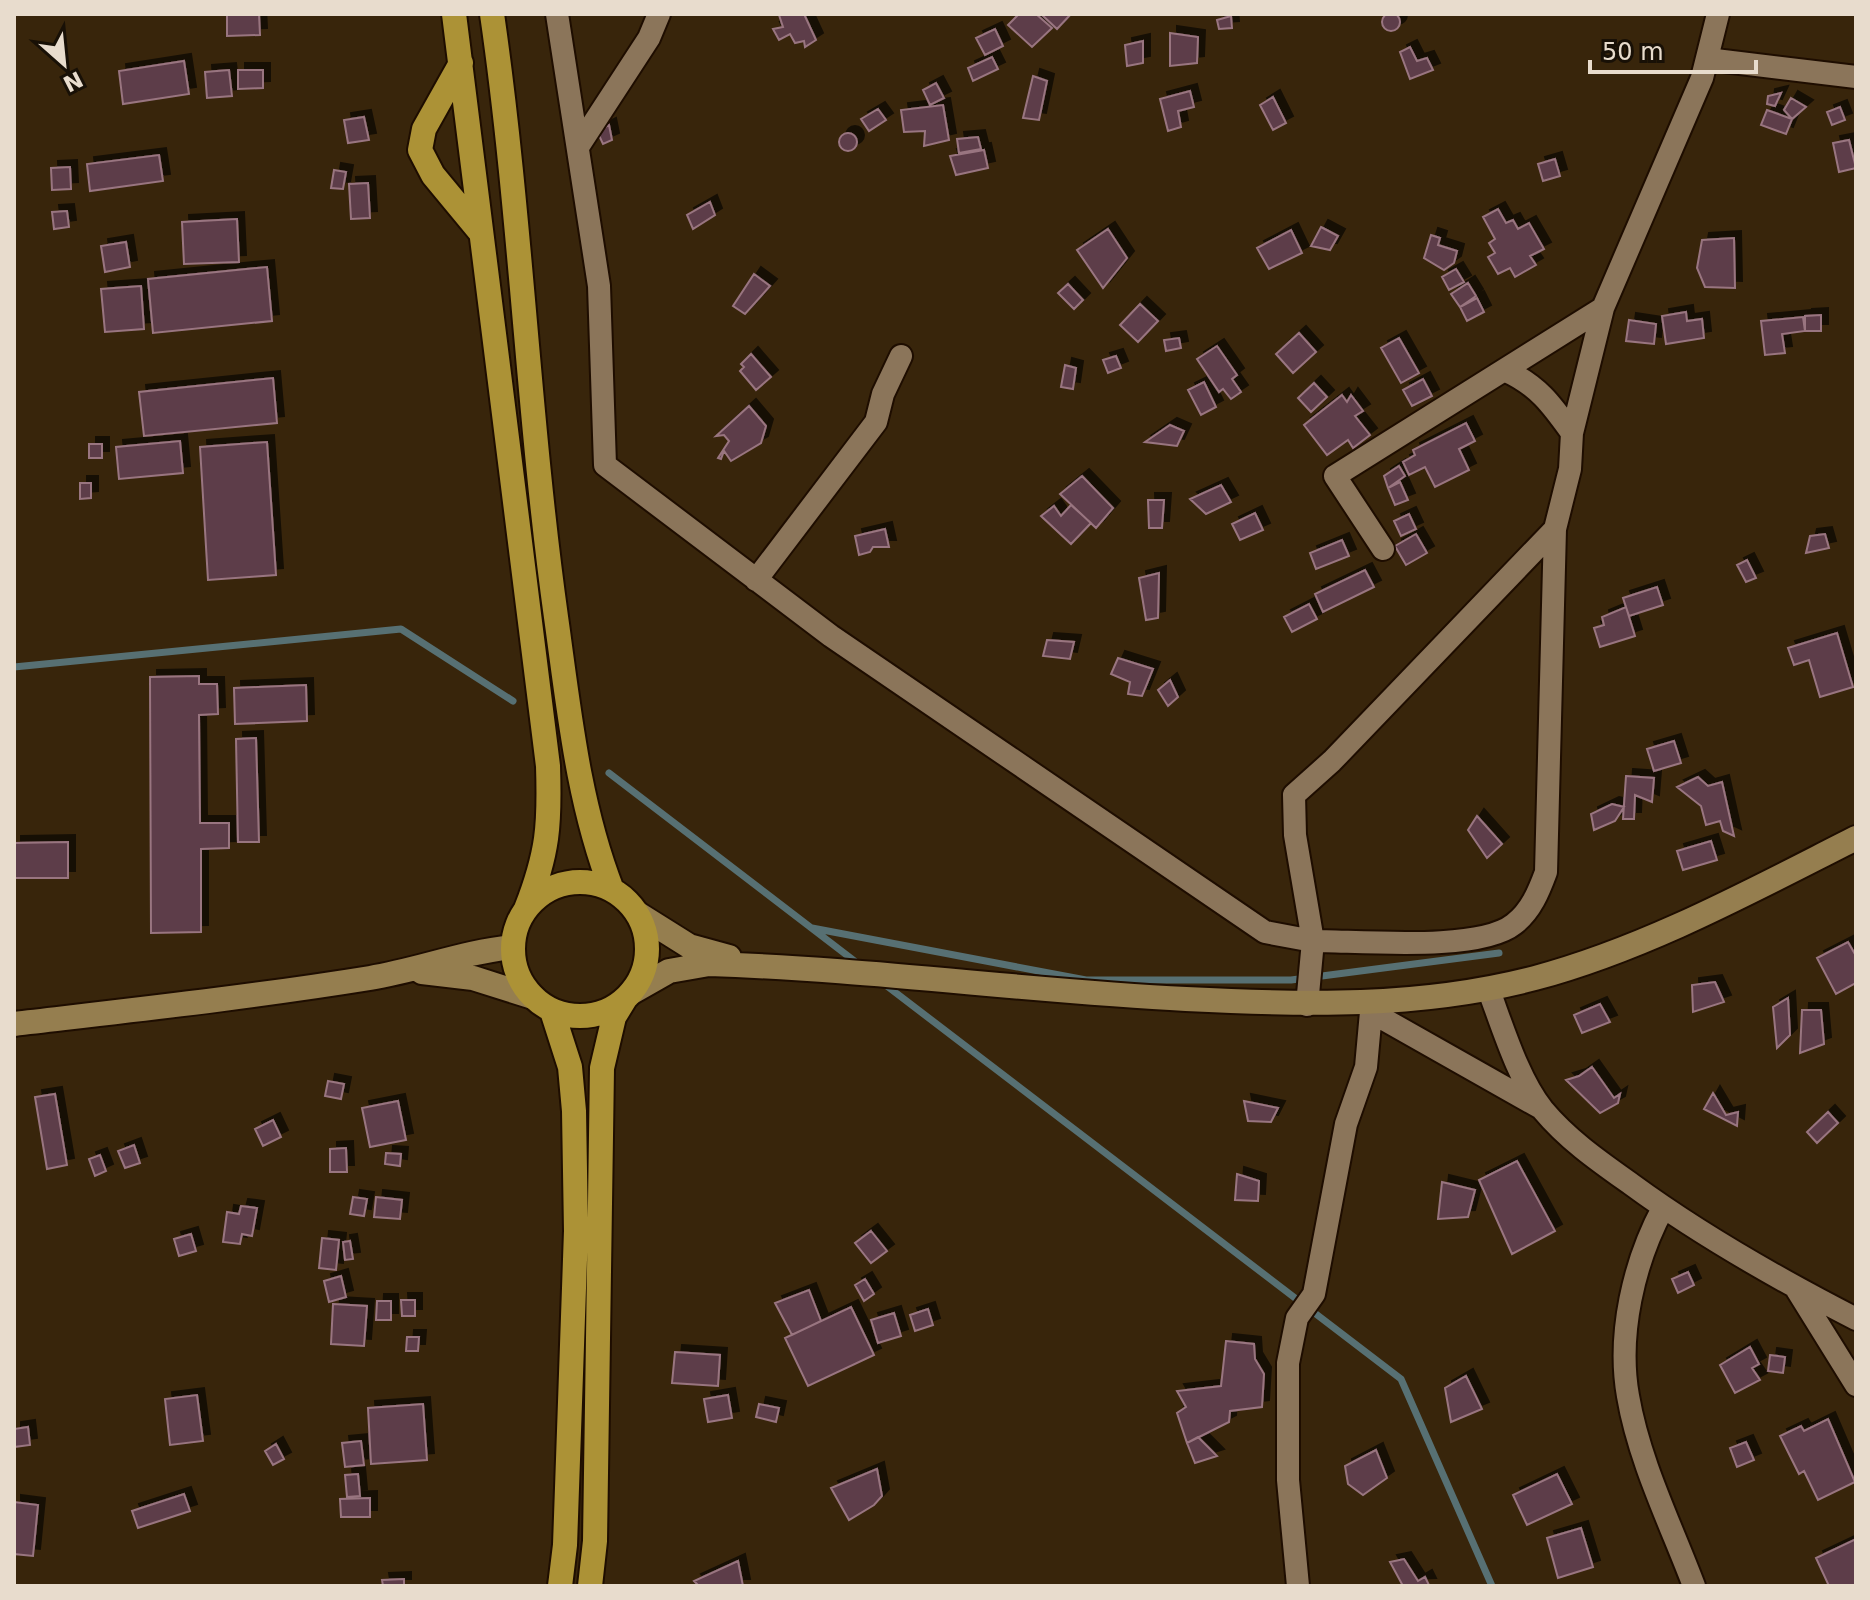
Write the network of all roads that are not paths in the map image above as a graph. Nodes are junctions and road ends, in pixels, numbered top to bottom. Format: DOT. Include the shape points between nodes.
graph roads {
  1 [pos="454,14"];
  2 [pos="492,14"];
  3 [pos="557,14"];
  4 [pos="659,14"];
  5 [pos="1718,14"];
  6 [pos="1707,59"];
  7 [pos="461,63"];
  8 [pos="1856,77"];
  9 [pos="578,147"];
  10 [pos="481,233"];
  11 [pos="1603,308"];
  12 [pos="901,356"];
  13 [pos="1504,370"];
  14 [pos="1572,433"];
  15 [pos="1555,529"];
  16 [pos="1383,549"];
  17 [pos="756,580"];
  18 [pos="1856,838"];
  19 [pos="612,890"];
  20 [pos="526,909"];
  21 [pos="638,914"];
  22 [pos="1313,941"];
  23 [pos="513,947"];
  24 [pos="759,966"];
  25 [pos="412,971"];
  26 [pos="1488,988"];
  27 [pos="629,995"];
  28 [pos="542,1004"];
  29 [pos="1307,1005"];
  30 [pos="1370,1008"];
  31 [pos="14,1024"];
  32 [pos="1541,1108"];
  33 [pos="1663,1208"];
  34 [pos="1796,1289"];
  35 [pos="1856,1319"];
  36 [pos="1856,1385"];
  37 [pos="560,1586"];
  38 [pos="590,1586"];
  39 [pos="1298,1586"];
  40 [pos="1694,1586"];
  1 -- 7 [label="highway"];
  2 -- 19 [label="highway" via="553,597 576,761 596,849"];
  3 -- 9 [label="street"];
  4 -- 9 [label="street"];
  5 -- 6 [label="street"];
  6 -- 8 [label="street"];
  6 -- 11 [label="street"];
  7 -- 10 [label="highway"];
  7 -- 10 [label="highway" via="424,129 420,150 433,175"];
  9 -- 17 [label="street" via="599,286 605,465"];
  10 -- 20 [label="highway" via="548,766 550,827"];
  11 -- 13 [label="street"];
  11 -- 14 [label="street"];
  12 -- 17 [label="street" via="876,422"];
  13 -- 14 [label="street" via="1545,396"];
  13 -- 16 [label="street" via="1335,476"];
  14 -- 15 [label="street" via="1570,469"];
  15 -- 22 [label="street" via="1294,795 1295,835"];
  15 -- 22 [label="street" via="1546,872 1538,896 1515,924 1466,941"];
  17 -- 22 [label="street" via="1265,932"];
  18 -- 26 [label="street" via="1586,963"];
  19 -- 20 [label="highway" via="566,883"];
  19 -- 21 [label="highway"];
  20 -- 23 [label="highway"];
  21 -- 24 [label="street" via="689,946"];
  21 -- 27 [label="highway" via="648,954"];
  22 -- 29 [label="street"];
  23 -- 25 [label="street" via="472,951"];
  23 -- 28 [label="highway" via="517,975"];
  24 -- 27 [label="street" via="709,964 669,971"];
  24 -- 29 [label="street" via="1050,992"];
  25 -- 28 [label="street" via="473,978"];
  25 -- 31 [label="street" via="256,996"];
  26 -- 30 [label="street"];
  26 -- 32 [label="street"];
  27 -- 28 [label="highway" via="591,1016 571,1016"];
  27 -- 38 [label="highway" via="614,1017 602,1068"];
  28 -- 37 [label="highway" via="570,1067 575,1216"];
  29 -- 30 [label="street"];
  30 -- 32 [label="street"];
  30 -- 39 [label="street" via="1366,1067 1346,1124 1314,1294 1297,1318 1288,1363 1288,1480"];
  32 -- 33 [label="street" via="1582,1149"];
  33 -- 34 [label="street"];
  33 -- 40 [label="street" via="1634,1279 1627,1395"];
  34 -- 35 [label="street"];
  34 -- 36 [label="street"];
}
